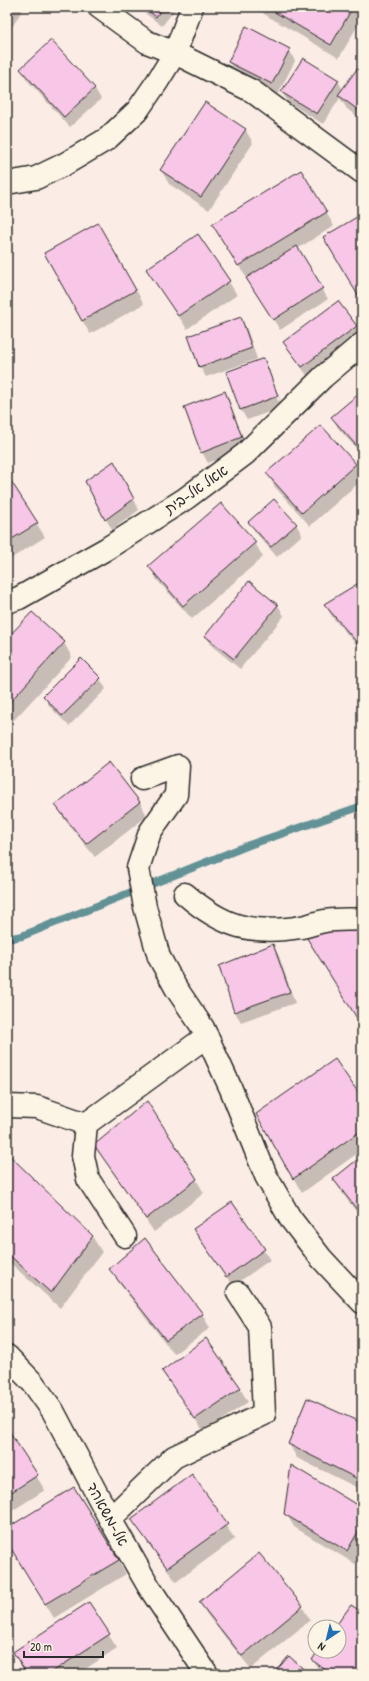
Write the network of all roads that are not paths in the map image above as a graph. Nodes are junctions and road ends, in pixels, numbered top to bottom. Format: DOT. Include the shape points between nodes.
graph roads {
  1 [pos="99,7"];
  2 [pos="192,7"];
  3 [pos="175,53"];
  4 [pos="362,172"];
  5 [pos="7,183"];
  6 [pos="362,344"];
  7 [pos="7,602"];
  8 [pos="142,779"];
  9 [pos="185,894"];
  10 [pos="362,919"];
  11 [pos="207,1036"];
  12 [pos="7,1106"];
  13 [pos="86,1124"];
  14 [pos="125,1236"];
  15 [pos="238,1293"];
  16 [pos="362,1302"];
  17 [pos="7,1356"];
  18 [pos="110,1519"];
  19 [pos="207,1674"];
  1 -- 3 [label="street" via="147,42"];
  2 -- 3 [label="street"];
  3 -- 4 [label="street" via="252,91"];
  3 -- 5 [label="street" via="137,111 107,139 36,178"];
  6 -- 7 [label="street, אאל אל-בית" via="323,377 245,454 185,499 106,549 19,598"];
  8 -- 11 [label="street" via="178,766 176,795 150,832 138,868 159,958"];
  9 -- 10 [label="street" via="204,910 230,924 258,930"];
  11 -- 13 [label="street"];
  11 -- 16 [label="street" via="266,1176 290,1218 321,1258"];
  12 -- 13 [label="street" via="37,1107"];
  13 -- 14 [label="street" via="83,1156 88,1179"];
  15 -- 18 [label="street" via="260,1327 264,1414 174,1457"];
  17 -- 18 [label="street, אל-משאהד" via="33,1383 52,1411"];
  18 -- 19 [label="street, אל-משאהד" via="150,1587"];
}
